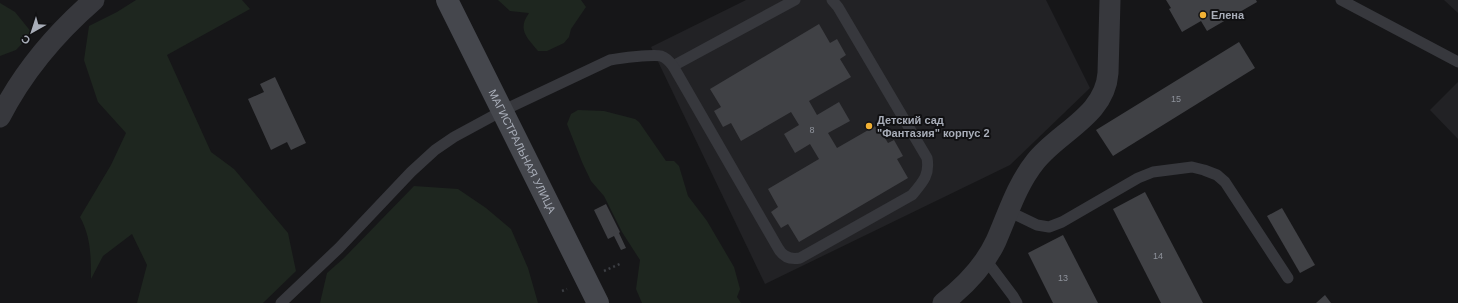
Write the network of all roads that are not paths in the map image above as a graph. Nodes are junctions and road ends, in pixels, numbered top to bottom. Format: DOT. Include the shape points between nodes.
graph roads {
  1 [pos="94,0"];
  2 [pos="447,0"];
  3 [pos="794,0"];
  4 [pos="832,0"];
  5 [pos="1110,0"];
  6 [pos="1341,0"];
  7 [pos="1458,62"];
  8 [pos="673,66"];
  9 [pos="502,111"];
  10 [pos="0,117"];
  11 [pos="1008,211"];
  12 [pos="986,260"];
  13 [pos="1288,278"];
  14 [pos="280,303"];
  15 [pos="598,303"];
  16 [pos="943,303"];
  17 [pos="1017,303"];
  1 -- 10 [label="street" via="35,61"];
  2 -- 9 [label="main road, МАГИСТРАЛЬНАЯ УЛИЦА"];
  3 -- 8 [label="lane"];
  4 -- 8 [label="lane" via="927,158 929,168 912,195 800,258 794,259 781,254"];
  5 -- 11 [label="street" via="1108,78 1104,92 1091,111 1037,159 1021,182"];
  6 -- 7 [label="lane"];
  8 -- 9 [label="lane" via="660,55 610,60"];
  9 -- 14 [label="lane" via="434,150 339,248"];
  9 -- 15 [label="main road, МАГИСТРАЛЬНАЯ УЛИЦА"];
  11 -- 12 [label="street"];
  11 -- 13 [label="lane" via="1037,225 1049,227 1143,176 1153,172 1192,167 1217,175 1226,182"];
  12 -- 16 [label="street" via="968,281"];
  12 -- 17 [label="lane"];
}
